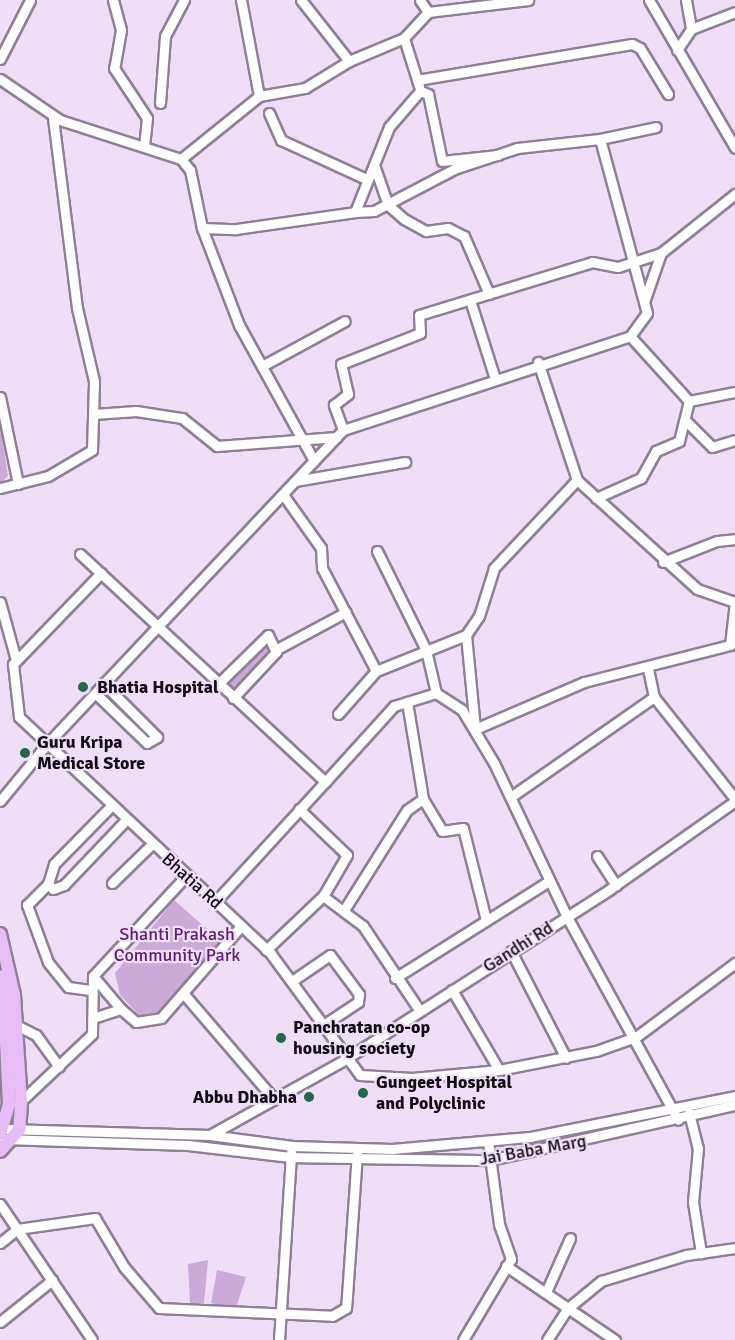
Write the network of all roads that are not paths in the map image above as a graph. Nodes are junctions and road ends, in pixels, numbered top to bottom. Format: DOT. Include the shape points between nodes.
graph roads {
  1 [pos="30,0"];
  2 [pos="113,0"];
  3 [pos="184,0"];
  4 [pos="241,0"];
  5 [pos="301,0"];
  6 [pos="420,0"];
  7 [pos="528,0"];
  8 [pos="650,0"];
  9 [pos="686,0"];
  10 [pos="428,12"];
  11 [pos="735,12"];
  12 [pos="691,29"];
  13 [pos="404,38"];
  14 [pos="677,50"];
  15 [pos="0,59"];
  16 [pos="350,61"];
  17 [pos="0,79"];
  18 [pos="417,80"];
  19 [pos="420,91"];
  20 [pos="668,94"];
  21 [pos="259,96"];
  22 [pos="160,103"];
  23 [pos="268,113"];
  24 [pos="53,117"];
  25 [pos="656,127"];
  26 [pos="600,139"];
  27 [pos="144,145"];
  28 [pos="735,148"];
  29 [pos="498,155"];
  30 [pos="181,159"];
  31 [pos="375,159"];
  32 [pos="366,179"];
  33 [pos="735,194"];
  34 [pos="388,205"];
  35 [pos="355,212"];
  36 [pos="202,228"];
  37 [pos="661,253"];
  38 [pos="631,263"];
  39 [pos="489,294"];
  40 [pos="470,300"];
  41 [pos="644,302"];
  42 [pos="345,321"];
  43 [pos="630,336"];
  44 [pos="538,362"];
  45 [pos="262,366"];
  46 [pos="495,379"];
  47 [pos="735,392"];
  48 [pos="0,397"];
  49 [pos="689,401"];
  50 [pos="94,414"];
  51 [pos="686,422"];
  52 [pos="340,434"];
  53 [pos="302,438"];
  54 [pos="735,440"];
  55 [pos="314,461"];
  56 [pos="405,462"];
  57 [pos="578,480"];
  58 [pos="295,481"];
  59 [pos="18,484"];
  60 [pos="0,488"];
  61 [pos="284,496"];
  62 [pos="596,498"];
  63 [pos="735,539"];
  64 [pos="377,551"];
  65 [pos="80,554"];
  66 [pos="663,562"];
  67 [pos="100,573"];
  68 [pos="0,602"];
  69 [pos="735,602"];
  70 [pos="346,612"];
  71 [pos="159,624"];
  72 [pos="466,635"];
  73 [pos="278,649"];
  74 [pos="426,650"];
  75 [pos="16,660"];
  76 [pos="648,669"];
  77 [pos="376,671"];
  78 [pos="103,683"];
  79 [pos="218,684"];
  80 [pos="95,693"];
  81 [pos="436,693"];
  82 [pos="654,697"];
  83 [pos="233,698"];
  84 [pos="122,701"];
  85 [pos="407,702"];
  86 [pos="113,711"];
  87 [pos="338,714"];
  88 [pos="475,729"];
  89 [pos="46,745"];
  90 [pos="325,782"];
  91 [pos="512,796"];
  92 [pos="423,799"];
  93 [pos="735,800"];
  94 [pos="0,801"];
  95 [pos="111,806"];
  96 [pos="299,809"];
  97 [pos="126,820"];
  98 [pos="152,844"];
  99 [pos="597,856"];
  100 [pos="186,876"];
  101 [pos="549,881"];
  102 [pos="112,882"];
  103 [pos="48,884"];
  104 [pos="616,885"];
  105 [pos="323,896"];
  106 [pos="216,902"];
  107 [pos="344,910"];
  108 [pos="567,917"];
  109 [pos="486,920"];
  110 [pos="241,926"];
  111 [pos="0,934"];
  112 [pos="266,950"];
  113 [pos="511,951"];
  114 [pos="735,963"];
  115 [pos="0,965"];
  116 [pos="93,976"];
  117 [pos="395,978"];
  118 [pos="292,981"];
  119 [pos="90,990"];
  120 [pos="452,990"];
  121 [pos="183,993"];
  122 [pos="121,1009"];
  123 [pos="420,1011"];
  124 [pos="93,1018"];
  125 [pos="18,1026"];
  126 [pos="322,1026"];
  127 [pos="636,1037"];
  128 [pos="566,1058"];
  129 [pos="344,1060"];
  130 [pos="59,1067"];
  131 [pos="499,1070"];
  132 [pos="735,1096"];
  133 [pos="273,1098"];
  134 [pos="15,1105"];
  135 [pos="735,1105"];
  136 [pos="689,1112"];
  137 [pos="676,1115"];
  138 [pos="19,1130"];
  139 [pos="2,1134"];
  140 [pos="210,1135"];
  141 [pos="13,1142"];
  142 [pos="488,1142"];
  143 [pos="208,1146"];
  144 [pos="292,1146"];
  145 [pos="357,1148"];
  146 [pos="0,1151"];
  147 [pos="290,1157"];
  148 [pos="357,1159"];
  149 [pos="490,1160"];
  150 [pos="0,1204"];
  151 [pos="17,1229"];
  152 [pos="570,1238"];
  153 [pos="0,1243"];
  154 [pos="735,1248"];
  155 [pos="701,1253"];
  156 [pos="506,1266"];
  157 [pos="52,1280"];
  158 [pos="546,1292"];
  159 [pos="567,1308"];
  160 [pos="280,1316"];
  161 [pos="0,1322"];
  162 [pos="84,1331"];
  163 [pos="77,1340"];
  164 [pos="92,1340"];
  165 [pos="280,1340"];
  166 [pos="463,1340"];
  167 [pos="547,1340"];
  168 [pos="615,1340"];
  1 -- 15 [label="street"];
  2 -- 27 [label="street" via="121,30 114,68 147,118"];
  3 -- 22 [label="street" via="165,36"];
  4 -- 21 [label="street"];
  5 -- 16 [label="street"];
  6 -- 10 [label="street"];
  7 -- 10 [label="street"];
  8 -- 14 [label="street"];
  9 -- 12 [label="street"];
  10 -- 13 [label="street"];
  11 -- 12 [label="street"];
  12 -- 14 [label="street"];
  13 -- 16 [label="street"];
  13 -- 18 [label="street"];
  14 -- 28 [label="street"];
  16 -- 21 [label="street" via="305,88"];
  17 -- 24 [label="street"];
  18 -- 19 [label="street"];
  18 -- 20 [label="street" via="632,44 640,48"];
  19 -- 29 [label="street" via="428,94 442,161"];
  19 -- 31 [label="street" via="389,127"];
  21 -- 30 [label="street"];
  23 -- 32 [label="street" via="281,140"];
  24 -- 27 [label="street"];
  24 -- 50 [label="street" via="78,308 94,381"];
  25 -- 26 [label="street"];
  26 -- 29 [label="street"];
  26 -- 38 [label="street"];
  27 -- 30 [label="street"];
  29 -- 34 [label="street" via="454,170"];
  30 -- 36 [label="street" via="190,170"];
  31 -- 32 [label="street"];
  31 -- 34 [label="street" via="376,180"];
  32 -- 35 [label="street"];
  33 -- 37 [label="street"];
  34 -- 35 [label="street"];
  34 -- 39 [label="street" via="423,230 448,228 464,236"];
  35 -- 36 [label="street" via="236,229"];
  36 -- 45 [label="street" via="239,325"];
  37 -- 38 [label="street"];
  37 -- 41 [label="street"];
  38 -- 39 [label="street" via="592,262"];
  38 -- 41 [label="street"];
  39 -- 40 [label="street"];
  40 -- 46 [label="street"];
  40 -- 52 [label="street" via="419,315 420,333 341,364 348,394 334,405"];
  41 -- 43 [label="street" via="647,313"];
  42 -- 45 [label="street"];
  43 -- 44 [label="street"];
  43 -- 49 [label="street"];
  44 -- 46 [label="street"];
  44 -- 57 [label="street"];
  45 -- 53 [label="street"];
  46 -- 52 [label="street"];
  47 -- 49 [label="street"];
  48 -- 59 [label="street"];
  49 -- 51 [label="street"];
  50 -- 53 [label="street" via="182,418 217,446"];
  50 -- 59 [label="street" via="92,450 48,476"];
  51 -- 54 [label="street" via="712,447"];
  51 -- 62 [label="street" via="679,441 656,451 641,478"];
  52 -- 53 [label="street"];
  52 -- 55 [label="street"];
  53 -- 55 [label="street"];
  55 -- 58 [label="street"];
  56 -- 58 [label="street"];
  57 -- 62 [label="street"];
  57 -- 72 [label="street" via="494,568 479,616"];
  58 -- 61 [label="street"];
  59 -- 60 [label="street"];
  61 -- 70 [label="street" via="321,548 322,567"];
  61 -- 71 [label="street"];
  62 -- 66 [label="street"];
  63 -- 66 [label="street" via="717,541"];
  64 -- 74 [label="street"];
  65 -- 67 [label="street"];
  66 -- 69 [label="street" via="706,595"];
  67 -- 71 [label="street"];
  67 -- 75 [label="street"];
  68 -- 75 [label="street, Bhatia Rd"];
  69 -- 76 [label="street" via="730,645"];
  70 -- 73 [label="street"];
  70 -- 77 [label="street"];
  71 -- 78 [label="street"];
  71 -- 79 [label="street"];
  72 -- 74 [label="street"];
  72 -- 88 [label="street"];
  73 -- 79 [label="street" via="263,636"];
  73 -- 83 [label="street"];
  74 -- 77 [label="street"];
  74 -- 81 [label="street"];
  75 -- 89 [label="street, Bhatia Rd" via="11,669 19,717"];
  76 -- 82 [label="street"];
  76 -- 88 [label="street" via="545,695"];
  77 -- 87 [label="street"];
  78 -- 80 [label="street"];
  78 -- 84 [label="street"];
  79 -- 83 [label="street"];
  80 -- 86 [label="street"];
  80 -- 89 [label="street"];
  81 -- 85 [label="street"];
  81 -- 88 [label="street" via="462,710"];
  82 -- 91 [label="street"];
  82 -- 93 [label="street"];
  83 -- 90 [label="street"];
  84 -- 86 [label="street"];
  84 -- 86 [label="street" via="157,737 147,743"];
  85 -- 90 [label="street" via="394,706"];
  85 -- 92 [label="street"];
  88 -- 91 [label="street"];
  89 -- 94 [label="street"];
  89 -- 95 [label="street, Bhatia Rd"];
  90 -- 96 [label="street"];
  91 -- 101 [label="street"];
  92 -- 107 [label="street" via="402,817"];
  92 -- 109 [label="street" via="442,831 463,828"];
  93 -- 104 [label="street, Gandhi Rd"];
  95 -- 97 [label="street, Bhatia Rd"];
  95 -- 103 [label="street" via="54,864"];
  96 -- 105 [label="street" via="347,855"];
  96 -- 106 [label="street"];
  97 -- 98 [label="street, Bhatia Rd"];
  97 -- 103 [label="street" via="64,885 52,889"];
  98 -- 100 [label="street, Bhatia Rd"];
  98 -- 102 [label="street"];
  99 -- 104 [label="street"];
  100 -- 106 [label="street, Bhatia Rd"];
  100 -- 116 [label="street"];
  101 -- 108 [label="street"];
  101 -- 109 [label="street"];
  103 -- 119 [label="street" via="27,905 39,946 68,987"];
  104 -- 108 [label="street, Gandhi Rd"];
  105 -- 107 [label="street"];
  105 -- 112 [label="street"];
  106 -- 110 [label="street, Bhatia Rd"];
  107 -- 117 [label="street" via="363,926"];
  108 -- 113 [label="street, Gandhi Rd"];
  108 -- 127 [label="street"];
  109 -- 117 [label="street"];
  110 -- 112 [label="street, Bhatia Rd"];
  110 -- 121 [label="street"];
  111 -- 125 [label="main road"];
  112 -- 118 [label="street, Bhatia Rd"];
  113 -- 120 [label="street, Gandhi Rd"];
  113 -- 128 [label="street"];
  114 -- 127 [label="street"];
  115 -- 134 [label="main road"];
  116 -- 119 [label="street"];
  116 -- 122 [label="street"];
  117 -- 123 [label="street"];
  118 -- 126 [label="street, Bhatia Rd"];
  118 -- 126 [label="street" via="330,955 353,985 358,1002"];
  119 -- 124 [label="street"];
  120 -- 123 [label="street, Gandhi Rd"];
  120 -- 131 [label="street"];
  121 -- 122 [label="street" via="161,1018 149,1023 136,1022"];
  121 -- 133 [label="street"];
  122 -- 124 [label="street"];
  123 -- 129 [label="street, Gandhi Rd"];
  124 -- 130 [label="street" via="92,1034"];
  125 -- 130 [label="street" via="36,1035"];
  125 -- 134 [label="main road"];
  126 -- 129 [label="street, Bhatia Rd"];
  127 -- 128 [label="street"];
  127 -- 137 [label="street"];
  128 -- 131 [label="street"];
  129 -- 131 [label="street" via="360,1075 376,1078"];
  129 -- 133 [label="street, Gandhi Rd"];
  130 -- 134 [label="street"];
  132 -- 136 [label="street, Jai Baba Marg"];
  133 -- 140 [label="street, Gandhi Rd"];
  134 -- 138 [label="main road"];
  134 -- 139 [label="main road"];
  135 -- 136 [label="street, Jai Baba Marg"];
  136 -- 137 [label="street, Jai Baba Marg"];
  136 -- 155 [label="street" via="698,1148 693,1202"];
  137 -- 142 [label="street, Jai Baba Marg"];
  137 -- 149 [label="street, Jai Baba Marg"];
  138 -- 139 [label="street, Jai Baba Marg"];
  138 -- 140 [label="street, Jai Baba Marg"];
  138 -- 141 [label="main road"];
  139 -- 141 [label="street, Jai Baba Marg"];
  140 -- 143 [label="street"];
  140 -- 144 [label="street, Jai Baba Marg"];
  141 -- 143 [label="street, Jai Baba Marg"];
  141 -- 146 [label="main road"];
  142 -- 145 [label="street, Jai Baba Marg"];
  142 -- 149 [label="street"];
  143 -- 147 [label="street, Jai Baba Marg"];
  144 -- 145 [label="street, Jai Baba Marg"];
  144 -- 147 [label="street"];
  145 -- 148 [label="street"];
  147 -- 148 [label="street, Jai Baba Marg"];
  147 -- 160 [label="street"];
  148 -- 149 [label="street, Jai Baba Marg"];
  148 -- 160 [label="street" via="346,1308 332,1316"];
  149 -- 156 [label="street" via="511,1259"];
  150 -- 151 [label="street"];
  151 -- 153 [label="street"];
  151 -- 157 [label="street"];
  151 -- 160 [label="street" via="95,1218 124,1267 159,1308"];
  152 -- 158 [label="street"];
  154 -- 155 [label="street"];
  155 -- 159 [label="street" via="601,1281"];
  156 -- 158 [label="street"];
  156 -- 166 [label="street"];
  157 -- 161 [label="street"];
  157 -- 162 [label="street"];
  158 -- 159 [label="street"];
  159 -- 167 [label="street"];
  159 -- 168 [label="street"];
  160 -- 165 [label="street"];
  162 -- 163 [label="street"];
  162 -- 164 [label="street"];
}
